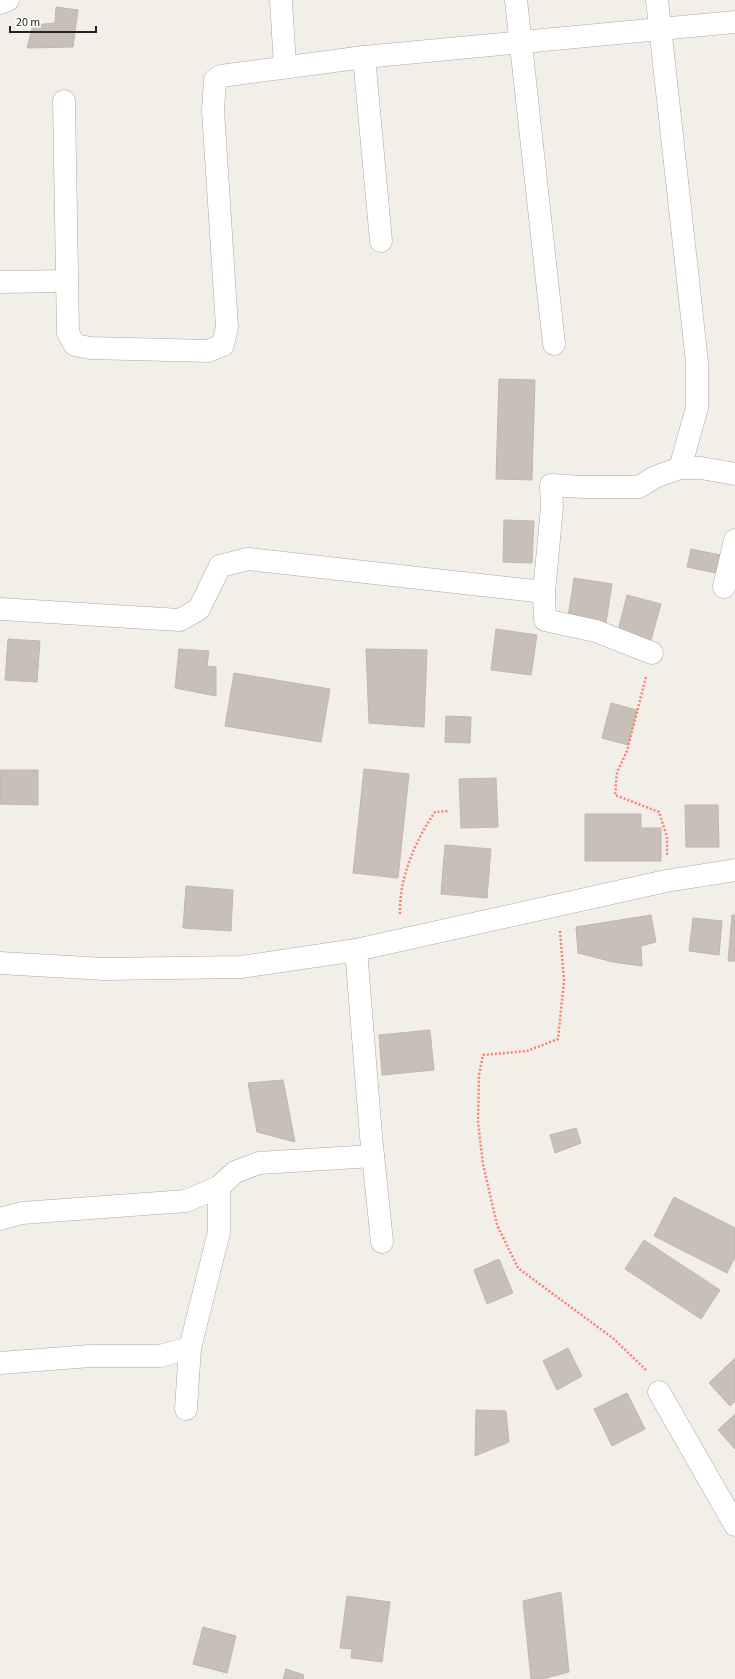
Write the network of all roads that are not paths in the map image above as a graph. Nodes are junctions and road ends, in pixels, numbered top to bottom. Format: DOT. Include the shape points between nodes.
graph roads {
  1 [pos="8,0"];
  2 [pos="281,0"];
  3 [pos="516,0"];
  4 [pos="657,0"];
  5 [pos="0,3"];
  6 [pos="735,22"];
  7 [pos="661,30"];
  8 [pos="522,43"];
  9 [pos="364,58"];
  10 [pos="286,66"];
  11 [pos="64,101"];
  12 [pos="381,241"];
  13 [pos="67,281"];
  14 [pos="0,282"];
  15 [pos="554,344"];
  16 [pos="680,468"];
  17 [pos="735,474"];
  18 [pos="735,540"];
  19 [pos="724,587"];
  20 [pos="544,592"];
  21 [pos="0,609"];
  22 [pos="652,653"];
  23 [pos="735,870"];
  24 [pos="356,950"];
  25 [pos="0,963"];
  26 [pos="373,1156"];
  27 [pos="219,1187"];
  28 [pos="0,1219"];
  29 [pos="382,1242"];
  30 [pos="190,1348"];
  31 [pos="0,1363"];
  32 [pos="659,1392"];
  33 [pos="186,1409"];
  34 [pos="732,1514"];
  1 -- 5 [label="street"];
  2 -- 10 [label="street"];
  3 -- 8 [label="street"];
  4 -- 7 [label="street"];
  6 -- 7 [label="street"];
  7 -- 8 [label="street"];
  7 -- 16 [label="street" via="697,362 697,408"];
  8 -- 9 [label="street"];
  8 -- 15 [label="street"];
  9 -- 10 [label="street"];
  9 -- 12 [label="street"];
  10 -- 13 [label="street" via="221,76 215,80 213,110 227,327 223,345 208,352 90,348 76,345 68,334"];
  11 -- 13 [label="street"];
  13 -- 14 [label="street"];
  16 -- 17 [label="street" via="701,468"];
  16 -- 20 [label="street" via="655,477 639,487 551,485 552,508"];
  18 -- 19 [label="street"];
  20 -- 21 [label="street" via="248,559 220,566 199,609 180,620"];
  20 -- 22 [label="street" via="545,620 596,632"];
  23 -- 24 [label="street" via="666,881"];
  24 -- 25 [label="street" via="241,967 104,969"];
  24 -- 26 [label="street"];
  26 -- 27 [label="street" via="259,1163 235,1172"];
  26 -- 29 [label="street"];
  27 -- 28 [label="street" via="186,1201 22,1213"];
  27 -- 30 [label="street" via="219,1232"];
  30 -- 31 [label="street" via="160,1356 90,1356"];
  30 -- 33 [label="street"];
  32 -- 34 [label="street"];
}
